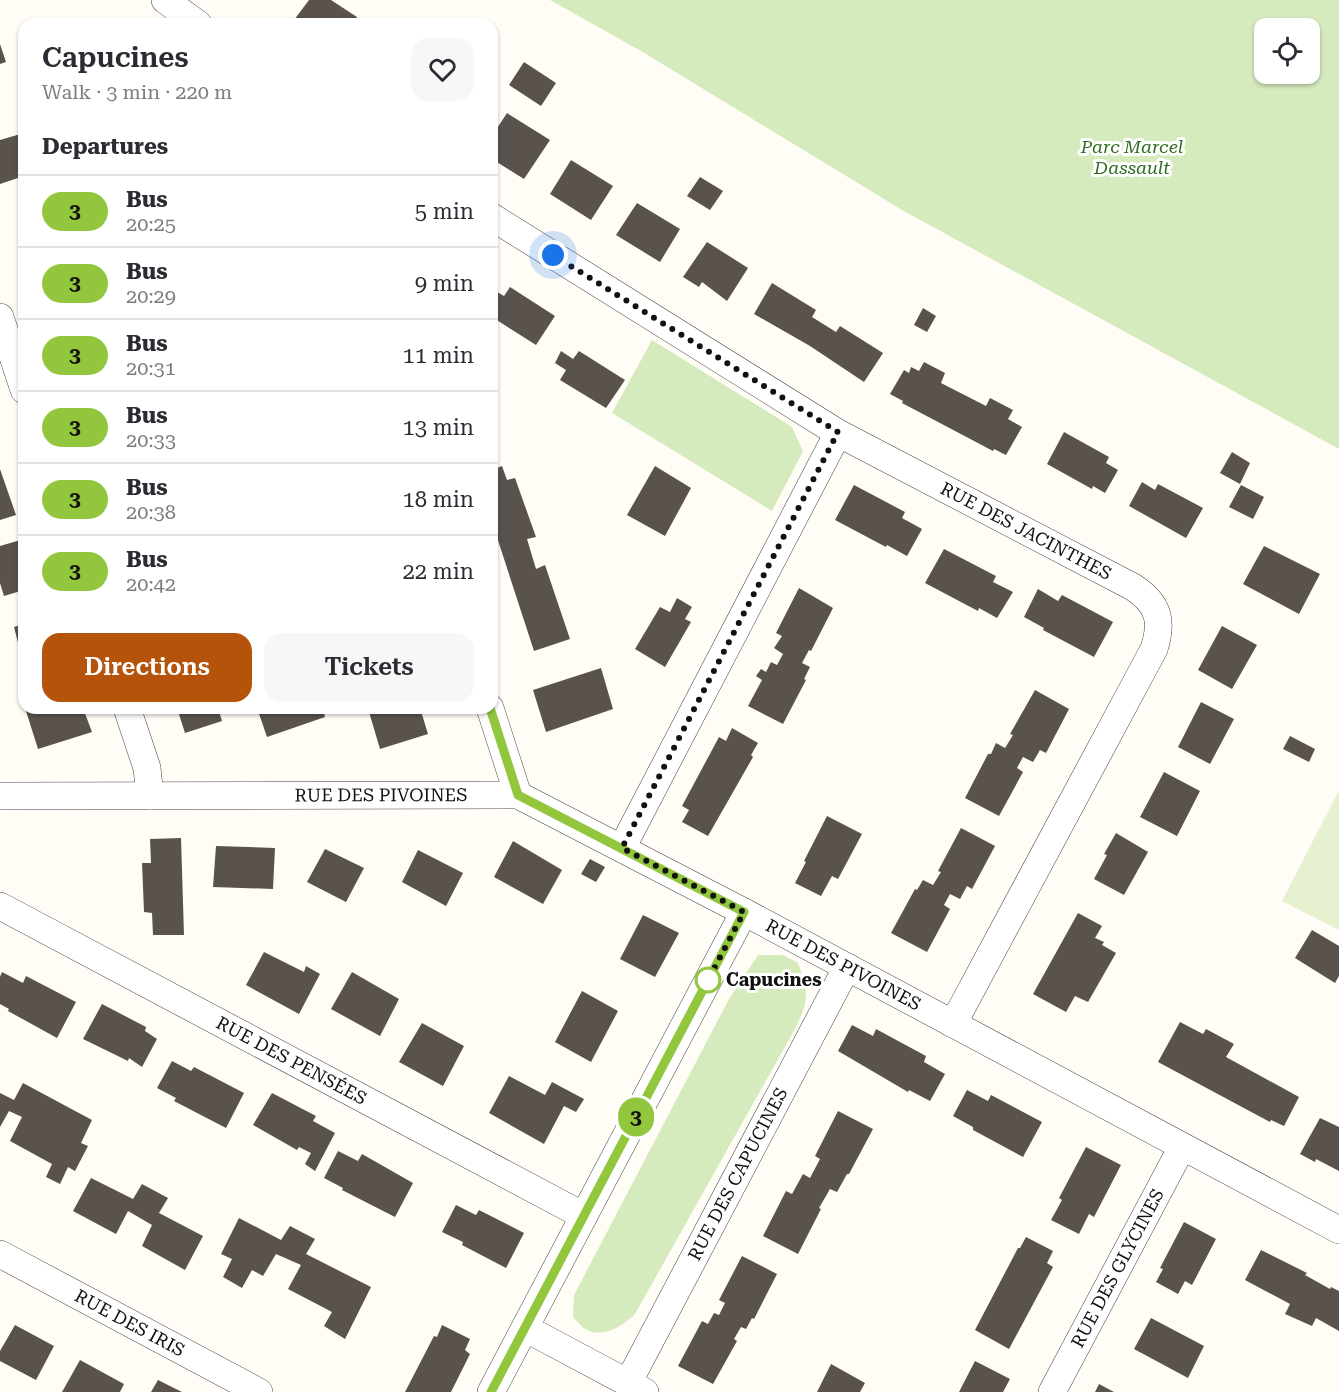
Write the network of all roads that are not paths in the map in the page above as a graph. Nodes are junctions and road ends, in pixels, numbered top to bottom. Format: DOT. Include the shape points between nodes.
graph roads {
  1 [pos="165,0"];
  2 [pos="190,18"];
  3 [pos="498,221"];
  4 [pos="0,317"];
  5 [pos="18,372"];
  6 [pos="838,432"];
  7 [pos="130,714"];
  8 [pos="492,714"];
  9 [pos="518,795"];
  10 [pos="0,796"];
  11 [pos="150,796"];
  12 [pos="622,848"];
  13 [pos="0,906"];
  14 [pos="744,912"];
  15 [pos="847,967"];
  16 [pos="953,1024"];
  17 [pos="1182,1147"];
  18 [pos="584,1216"];
  19 [pos="1339,1230"];
  20 [pos="0,1254"];
  21 [pos="525,1328"];
  22 [pos="637,1387"];
  23 [pos="259,1392"];
  24 [pos="491,1392"];
  25 [pos="1052,1392"];
  1 -- 2 [label="street"];
  3 -- 6 [label="street, RUE DES JACINTHES"];
  4 -- 5 [label="street"];
  6 -- 12 [label="street"];
  6 -- 16 [label="street, RUE DES JACINTHES" via="1133,587 1152,603 1159,625 1154,650"];
  7 -- 11 [label="street" via="147,768"];
  8 -- 9 [label="street"];
  9 -- 11 [label="street, RUE DES PIVOINES"];
  9 -- 12 [label="street, RUE DES PIVOINES"];
  10 -- 11 [label="street, RUE DES PIVOINES"];
  12 -- 14 [label="street, RUE DES PIVOINES"];
  13 -- 18 [label="street, RUE DES PENSÉES"];
  14 -- 15 [label="street, RUE DES PIVOINES"];
  14 -- 18 [label="street"];
  15 -- 16 [label="street, RUE DES PIVOINES"];
  15 -- 22 [label="street, RUE DES CAPUCINES"];
  16 -- 17 [label="street, RUE DES PIVOINES"];
  17 -- 19 [label="street, RUE DES PIVOINES"];
  17 -- 25 [label="street, RUE DES GLYCINES"];
  18 -- 21 [label="street"];
  20 -- 23 [label="street, RUE DES IRIS"];
  21 -- 22 [label="street"];
  21 -- 24 [label="street"];
}
